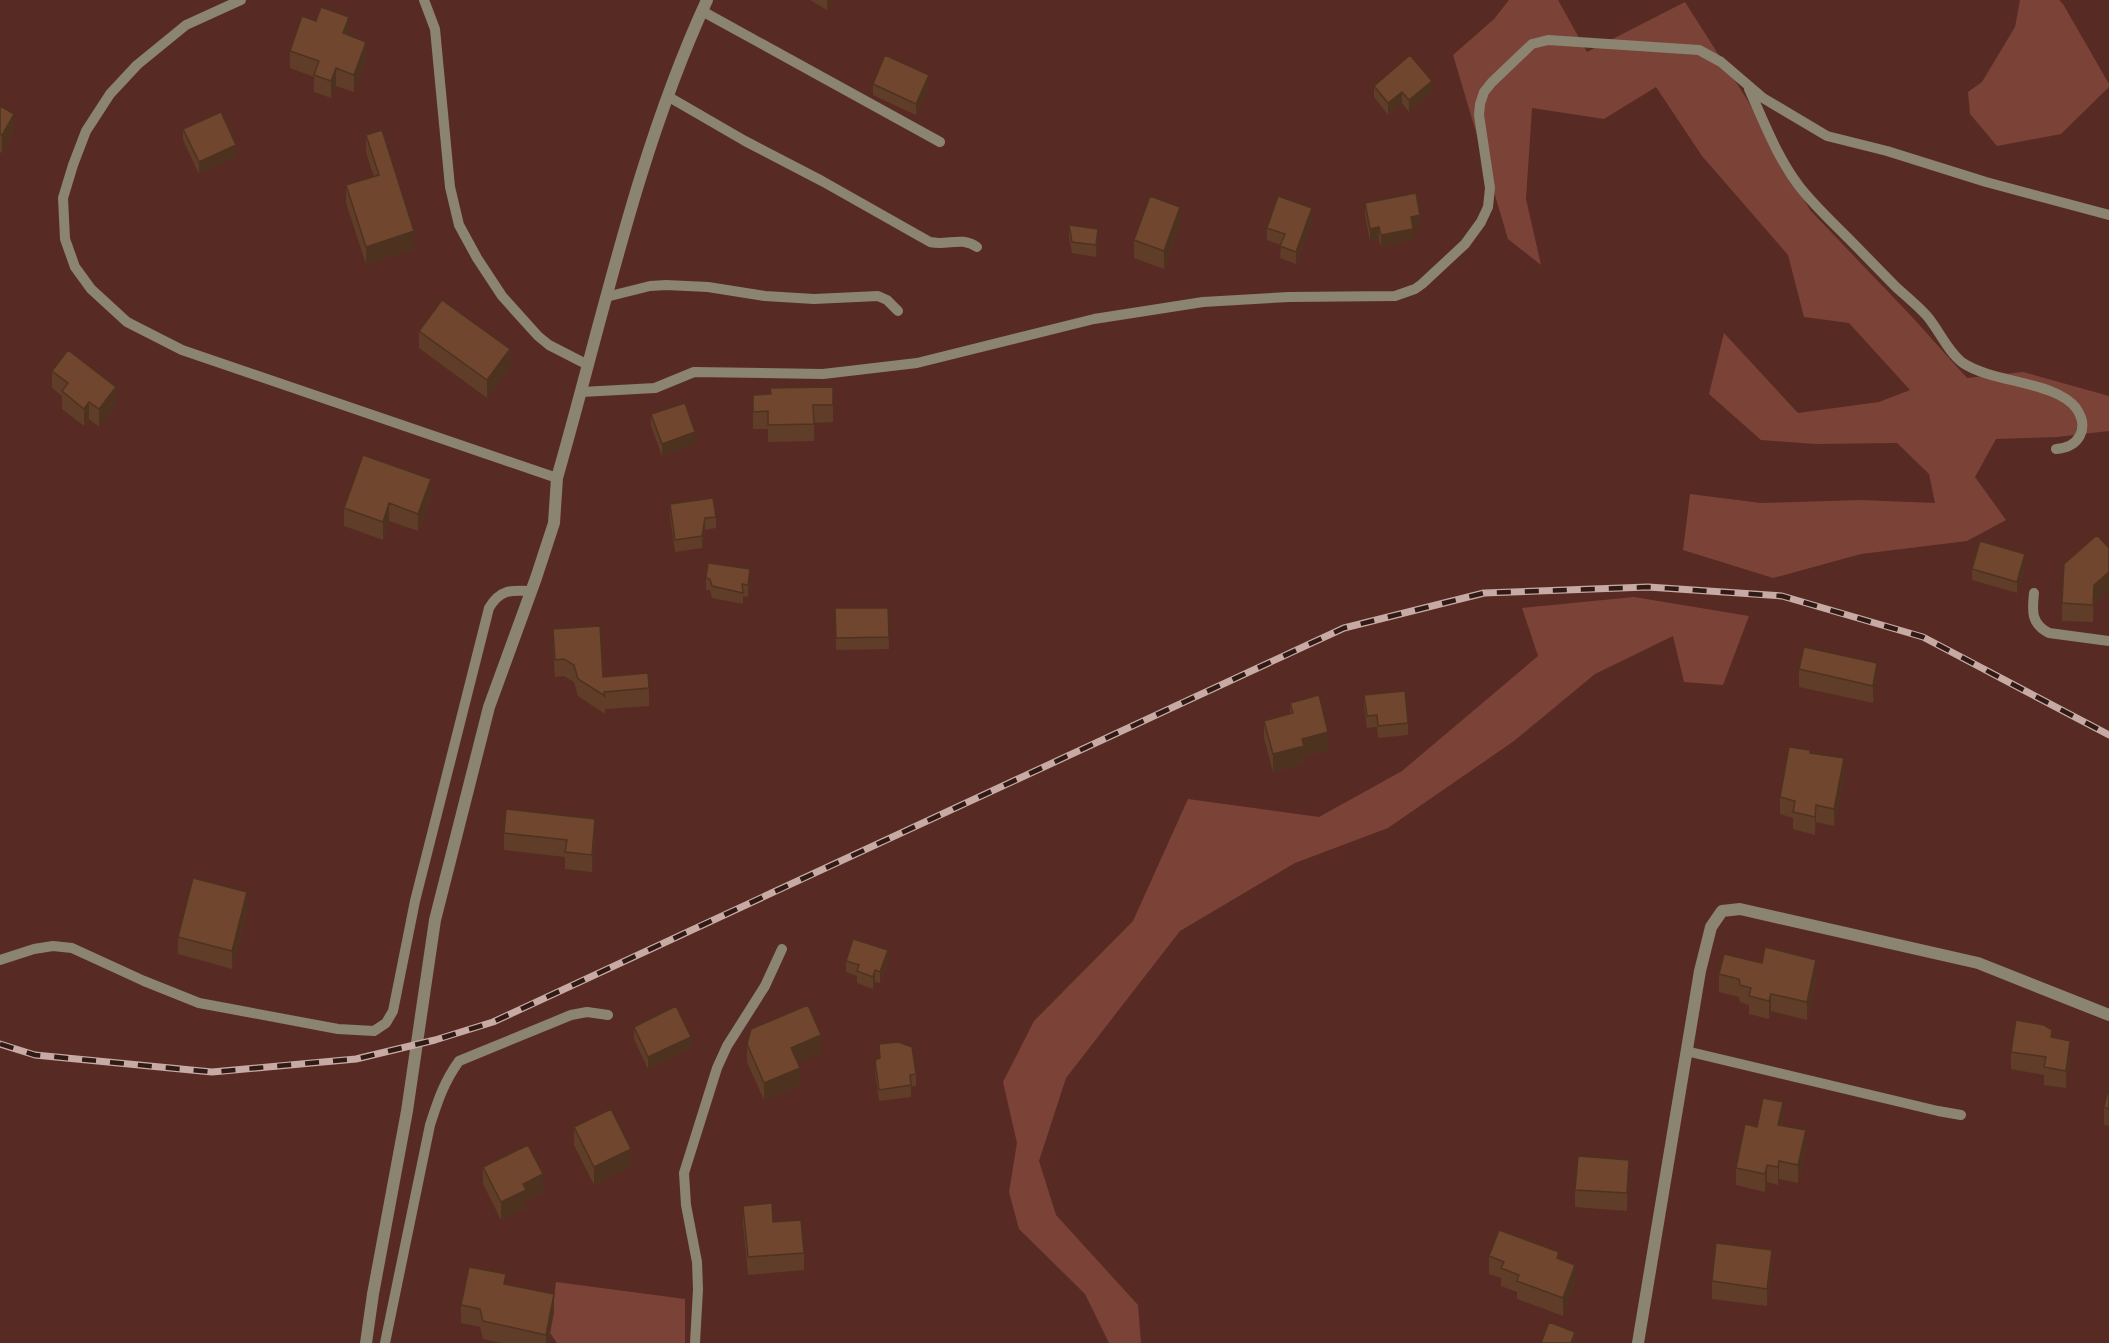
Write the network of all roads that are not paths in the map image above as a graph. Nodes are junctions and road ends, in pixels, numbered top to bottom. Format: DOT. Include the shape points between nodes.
graph roads {
  1 [pos="241,0"];
  2 [pos="424,0"];
  3 [pos="705,6"];
  4 [pos="1746,83"];
  5 [pos="669,97"];
  6 [pos="940,142"];
  7 [pos="2109,215"];
  8 [pos="977,247"];
  9 [pos="606,297"];
  10 [pos="898,311"];
  11 [pos="588,364"];
  12 [pos="582,392"];
  13 [pos="2056,449"];
  14 [pos="557,478"];
  15 [pos="531,591"];
  16 [pos="2034,593"];
  17 [pos="2109,640"];
  18 [pos="782,949"];
  19 [pos="0,960"];
  20 [pos="608,1016"];
  21 [pos="2109,1016"];
  22 [pos="1686,1051"];
  23 [pos="1961,1115"];
  24 [pos="366,1343"];
  25 [pos="385,1343"];
  26 [pos="695,1343"];
  27 [pos="1638,1343"];
  1 -- 14 [label="lane" via="186,25 136,65 92,122 63,198 65,239 75,267 91,289 127,322 182,350"];
  2 -- 11 [label="lane" via="435,29 450,187 459,225 502,296 531,328 549,345"];
  3 -- 5 [label="street" via="688,40"];
  3 -- 6 [label="lane"];
  4 -- 7 [label="lane" via="1772,104 1827,136"];
  4 -- 12 [label="lane" via="1699,50 1548,40 1532,44 1492,82 1480,104 1490,188 1481,222 1465,244 1422,285 1404,294 1203,302 1094,319 917,363 823,374 694,372 655,388"];
  4 -- 13 [label="lane" via="1785,166 1799,186 1926,315 1958,359 1987,374 2043,389 2076,408 2082,420 2080,437 2065,449"];
  5 -- 8 [label="lane" via="930,242 962,240"];
  5 -- 9 [label="street" via="628,215"];
  9 -- 10 [label="lane" via="650,286 684,285 791,298 878,296"];
  9 -- 11 [label="street"];
  11 -- 12 [label="street"];
  12 -- 14 [label="street"];
  14 -- 15 [label="street" via="554,523"];
  15 -- 19 [label="lane" via="502,593 489,608 415,901 393,1011 386,1023 374,1031 338,1029 199,1003 72,948 34,949"];
  15 -- 24 [label="street" via="489,707 435,920 407,1111"];
  16 -- 17 [label="lane" via="2032,614 2042,629"];
  18 -- 26 [label="lane" via="762,991 727,1046 684,1173 697,1262"];
  20 -- 25 [label="lane" via="587,1012 571,1015 459,1060 449,1074 430,1125"];
  21 -- 22 [label="street" via="1978,963 1740,909 1722,911 1711,927"];
  22 -- 23 [label="lane"];
  22 -- 27 [label="street"];
}
